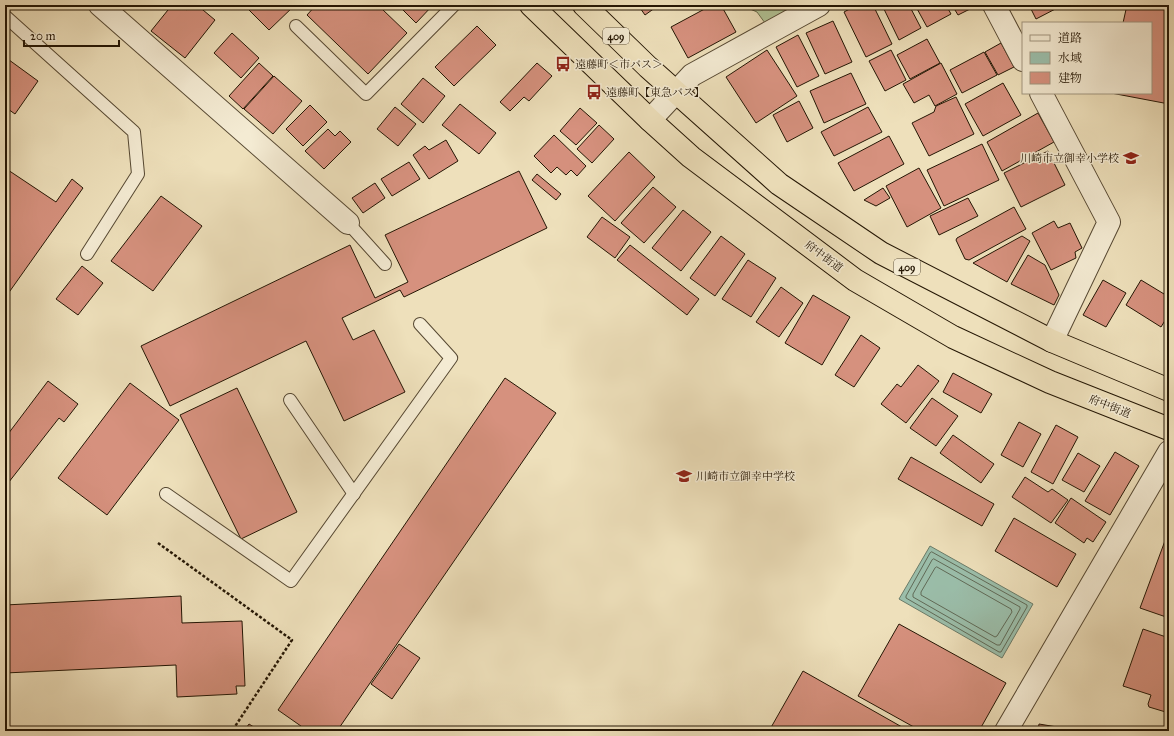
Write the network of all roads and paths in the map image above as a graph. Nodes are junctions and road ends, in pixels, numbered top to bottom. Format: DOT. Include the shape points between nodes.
graph roads {
  1 [pos="100,5"];
  2 [pos="454,5"];
  3 [pos="531,5"];
  4 [pos="584,5"];
  5 [pos="819,5"];
  6 [pos="994,5"];
  7 [pos="5,16"];
  8 [pos="296,26"];
  9 [pos="1022,58"];
  10 [pos="676,93"];
  11 [pos="1042,94"];
  12 [pos="650,120"];
  13 [pos="348,223"];
  14 [pos="87,254"];
  15 [pos="385,264"];
  16 [pos="420,324"];
  17 [pos="1052,341"];
  18 [pos="1169,390"];
  19 [pos="290,400"];
  20 [pos="1169,429"];
  21 [pos="1169,452"];
  22 [pos="166,494"];
  23 [pos="354,494"];
  24 [pos="158,543"];
  25 [pos="232,731"];
  26 [pos="1006,731"];
  1 -- 13 [label="street"];
  2 -- 8 [label="lane" via="366,94"];
  3 -- 12 [label="highway, 府中街道"];
  4 -- 10 [label="highway, 409"];
  5 -- 10 [label="street" via="692,75"];
  6 -- 9 [label="street"];
  7 -- 14 [label="lane" via="134,132 138,174"];
  10 -- 12 [label="street"];
  10 -- 17 [label="highway, 409" via="779,184 881,253"];
  11 -- 17 [label="street" via="1109,222"];
  12 -- 20 [label="highway, 府中街道" via="691,157 862,283 960,340 1050,382"];
  13 -- 15 [label="lane"];
  16 -- 23 [label="lane" via="451,358"];
  17 -- 18 [label="highway, 409"];
  19 -- 23 [label="lane"];
  21 -- 26 [label="street"];
  22 -- 23 [label="lane" via="291,581"];
  24 -- 25 [label="path" via="292,640"];
}
